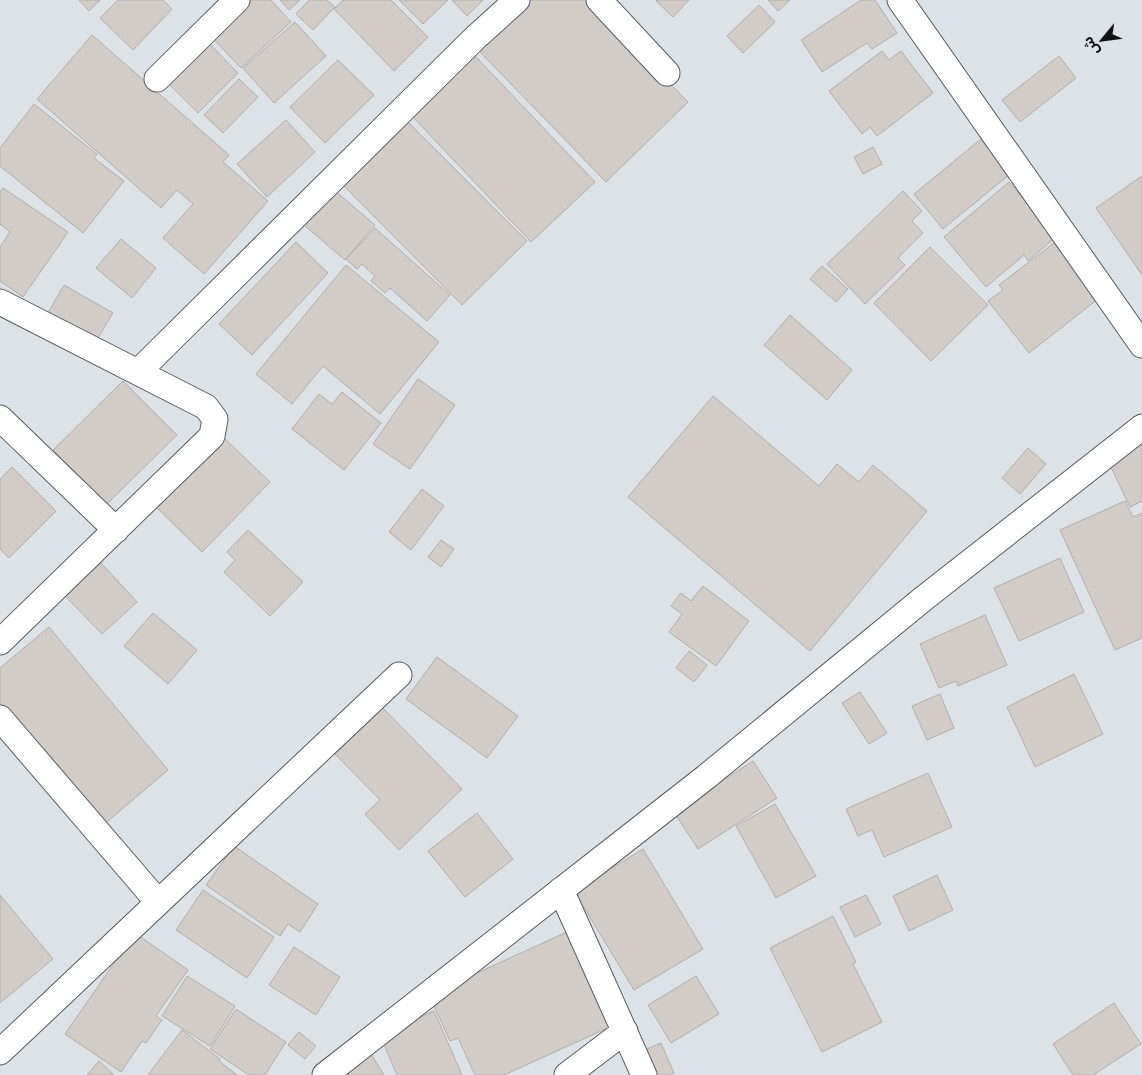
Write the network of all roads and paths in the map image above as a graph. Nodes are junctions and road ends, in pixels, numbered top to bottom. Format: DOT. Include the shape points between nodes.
graph roads {
  1 [pos="237,0"];
  2 [pos="517,0"];
  3 [pos="599,0"];
  4 [pos="900,0"];
  5 [pos="667,73"];
  6 [pos="157,79"];
  7 [pos="0,302"];
  8 [pos="1142,345"];
  9 [pos="138,372"];
  10 [pos="0,418"];
  11 [pos="1142,427"];
  12 [pos="116,530"];
  13 [pos="0,642"];
  14 [pos="399,674"];
  15 [pos="0,718"];
  16 [pos="561,890"];
  17 [pos="158,902"];
  18 [pos="625,1031"];
  19 [pos="0,1052"];
  20 [pos="325,1075"];
  21 [pos="567,1075"];
  22 [pos="644,1075"];
  1 -- 6 [label="street"];
  2 -- 9 [label="street"];
  3 -- 5 [label="street"];
  4 -- 8 [label="street"];
  7 -- 9 [label="street"];
  9 -- 12 [label="street" via="206,407 215,419 212,436"];
  10 -- 12 [label="street"];
  11 -- 16 [label="street"];
  12 -- 13 [label="street"];
  14 -- 17 [label="street"];
  15 -- 17 [label="street"];
  16 -- 18 [label="street"];
  16 -- 20 [label="street"];
  17 -- 19 [label="street"];
  18 -- 21 [label="street"];
  18 -- 22 [label="street"];
}
